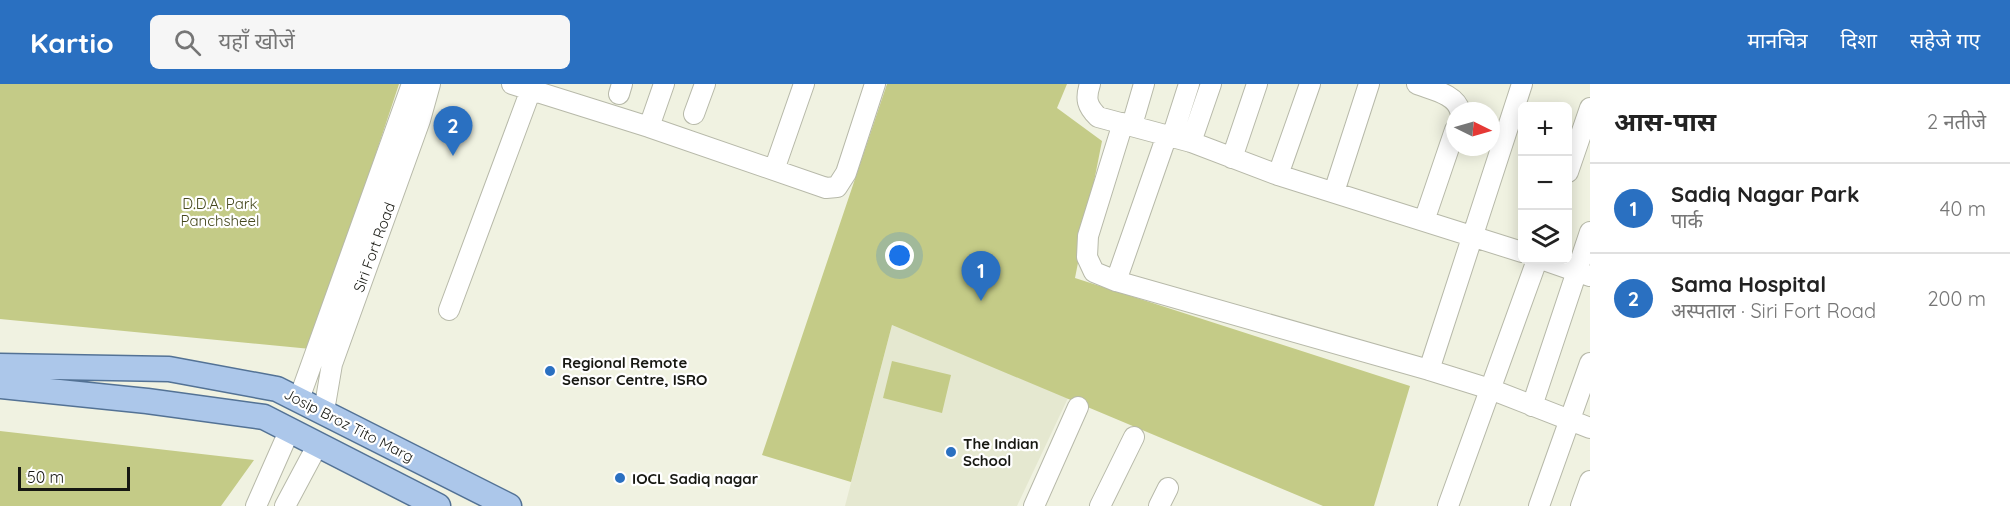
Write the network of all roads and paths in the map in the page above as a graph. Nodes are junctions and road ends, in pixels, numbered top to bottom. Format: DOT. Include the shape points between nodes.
graph roads {
  1 [pos="412,84"];
  2 [pos="430,84"];
  3 [pos="512,84"];
  4 [pos="664,84"];
  5 [pos="705,84"];
  6 [pos="804,84"];
  7 [pos="875,84"];
  8 [pos="1090,84"];
  9 [pos="1144,84"];
  10 [pos="1189,84"];
  11 [pos="1211,84"];
  12 [pos="1257,84"];
  13 [pos="1310,84"];
  14 [pos="1369,84"];
  15 [pos="1417,84"];
  16 [pos="1522,84"];
  17 [pos="532,87"];
  18 [pos="1456,102"];
  19 [pos="1590,108"];
  20 [pos="694,114"];
  21 [pos="1128,124"];
  22 [pos="649,127"];
  23 [pos="1169,136"];
  24 [pos="1191,142"];
  25 [pos="1446,156"];
  26 [pos="1232,158"];
  27 [pos="1572,160"];
  28 [pos="774,170"];
  29 [pos="1278,175"];
  30 [pos="1334,192"];
  31 [pos="1424,221"];
  32 [pos="1590,232"];
  33 [pos="1472,237"];
  34 [pos="1518,251"];
  35 [pos="1536,264"];
  36 [pos="1556,264"];
  37 [pos="1583,273"];
  38 [pos="1116,281"];
  39 [pos="449,310"];
  40 [pos="1590,363"];
  41 [pos="0,366"];
  42 [pos="1429,370"];
  43 [pos="186,372"];
  44 [pos="0,386"];
  45 [pos="1490,389"];
  46 [pos="299,399"];
  47 [pos="180,405"];
  48 [pos="1532,406"];
  49 [pos="1078,407"];
  50 [pos="324,411"];
  51 [pos="1569,420"];
  52 [pos="1590,428"];
  53 [pos="290,429"];
  54 [pos="1134,437"];
  55 [pos="317,446"];
  56 [pos="1590,481"];
  57 [pos="1168,488"];
  58 [pos="256,506"];
  59 [pos="285,506"];
  60 [pos="438,506"];
  61 [pos="509,506"];
  62 [pos="1034,506"];
  63 [pos="1100,506"];
  64 [pos="1159,506"];
  65 [pos="1448,506"];
  66 [pos="1539,506"];
  67 [pos="1581,506"];
  1 -- 46 [label="street, Siri Fort Road"];
  2 -- 50 [label="street, Siri Fort Road" via="332,364"];
  3 -- 17 [label="street"];
  4 -- 22 [label="street"];
  5 -- 20 [label="street"];
  6 -- 28 [label="street"];
  7 -- 28 [label="street" via="846,173 837,187 826,188"];
  8 -- 21 [label="street" via="1086,96 1089,108 1098,117"];
  9 -- 21 [label="street"];
  10 -- 23 [label="street"];
  11 -- 24 [label="street"];
  12 -- 26 [label="street"];
  13 -- 29 [label="street"];
  14 -- 30 [label="street"];
  15 -- 18 [label="street"];
  16 -- 33 [label="street"];
  17 -- 22 [label="street"];
  17 -- 39 [label="street"];
  19 -- 27 [label="street"];
  21 -- 23 [label="street"];
  21 -- 38 [label="street" via="1087,246 1094,272"];
  22 -- 28 [label="street"];
  23 -- 24 [label="street"];
  23 -- 38 [label="street"];
  24 -- 26 [label="street"];
  25 -- 31 [label="street"];
  26 -- 29 [label="street"];
  29 -- 30 [label="street"];
  30 -- 31 [label="street"];
  31 -- 33 [label="street"];
  32 -- 37 [label="street"];
  33 -- 34 [label="street"];
  33 -- 42 [label="street"];
  35 -- 45 [label="street"];
  36 -- 37 [label="street"];
  37 -- 48 [label="street"];
  38 -- 42 [label="street"];
  40 -- 51 [label="street"];
  41 -- 43 [label="main road, Josip Broz Tito Marg"];
  42 -- 45 [label="street"];
  43 -- 46 [label="main road, Josip Broz Tito Marg" via="277,389"];
  43 -- 47 [label="main road" via="168,376 163,386 167,398"];
  44 -- 47 [label="main road, Josip Broz Tito Marg"];
  45 -- 48 [label="street"];
  45 -- 65 [label="street"];
  46 -- 50 [label="main road, Josip Broz Tito Marg"];
  47 -- 53 [label="main road, Josip Broz Tito Marg" via="264,417"];
  48 -- 51 [label="street"];
  49 -- 62 [label="street"];
  50 -- 61 [label="main road, Josip Broz Tito Marg"];
  51 -- 52 [label="street"];
  51 -- 66 [label="street"];
  53 -- 55 [label="main road, Josip Broz Tito Marg"];
  53 -- 58 [label="street"];
  54 -- 63 [label="street"];
  55 -- 59 [label="street"];
  55 -- 60 [label="main road, Josip Broz Tito Marg"];
  56 -- 67 [label="street"];
  57 -- 64 [label="street"];
}
